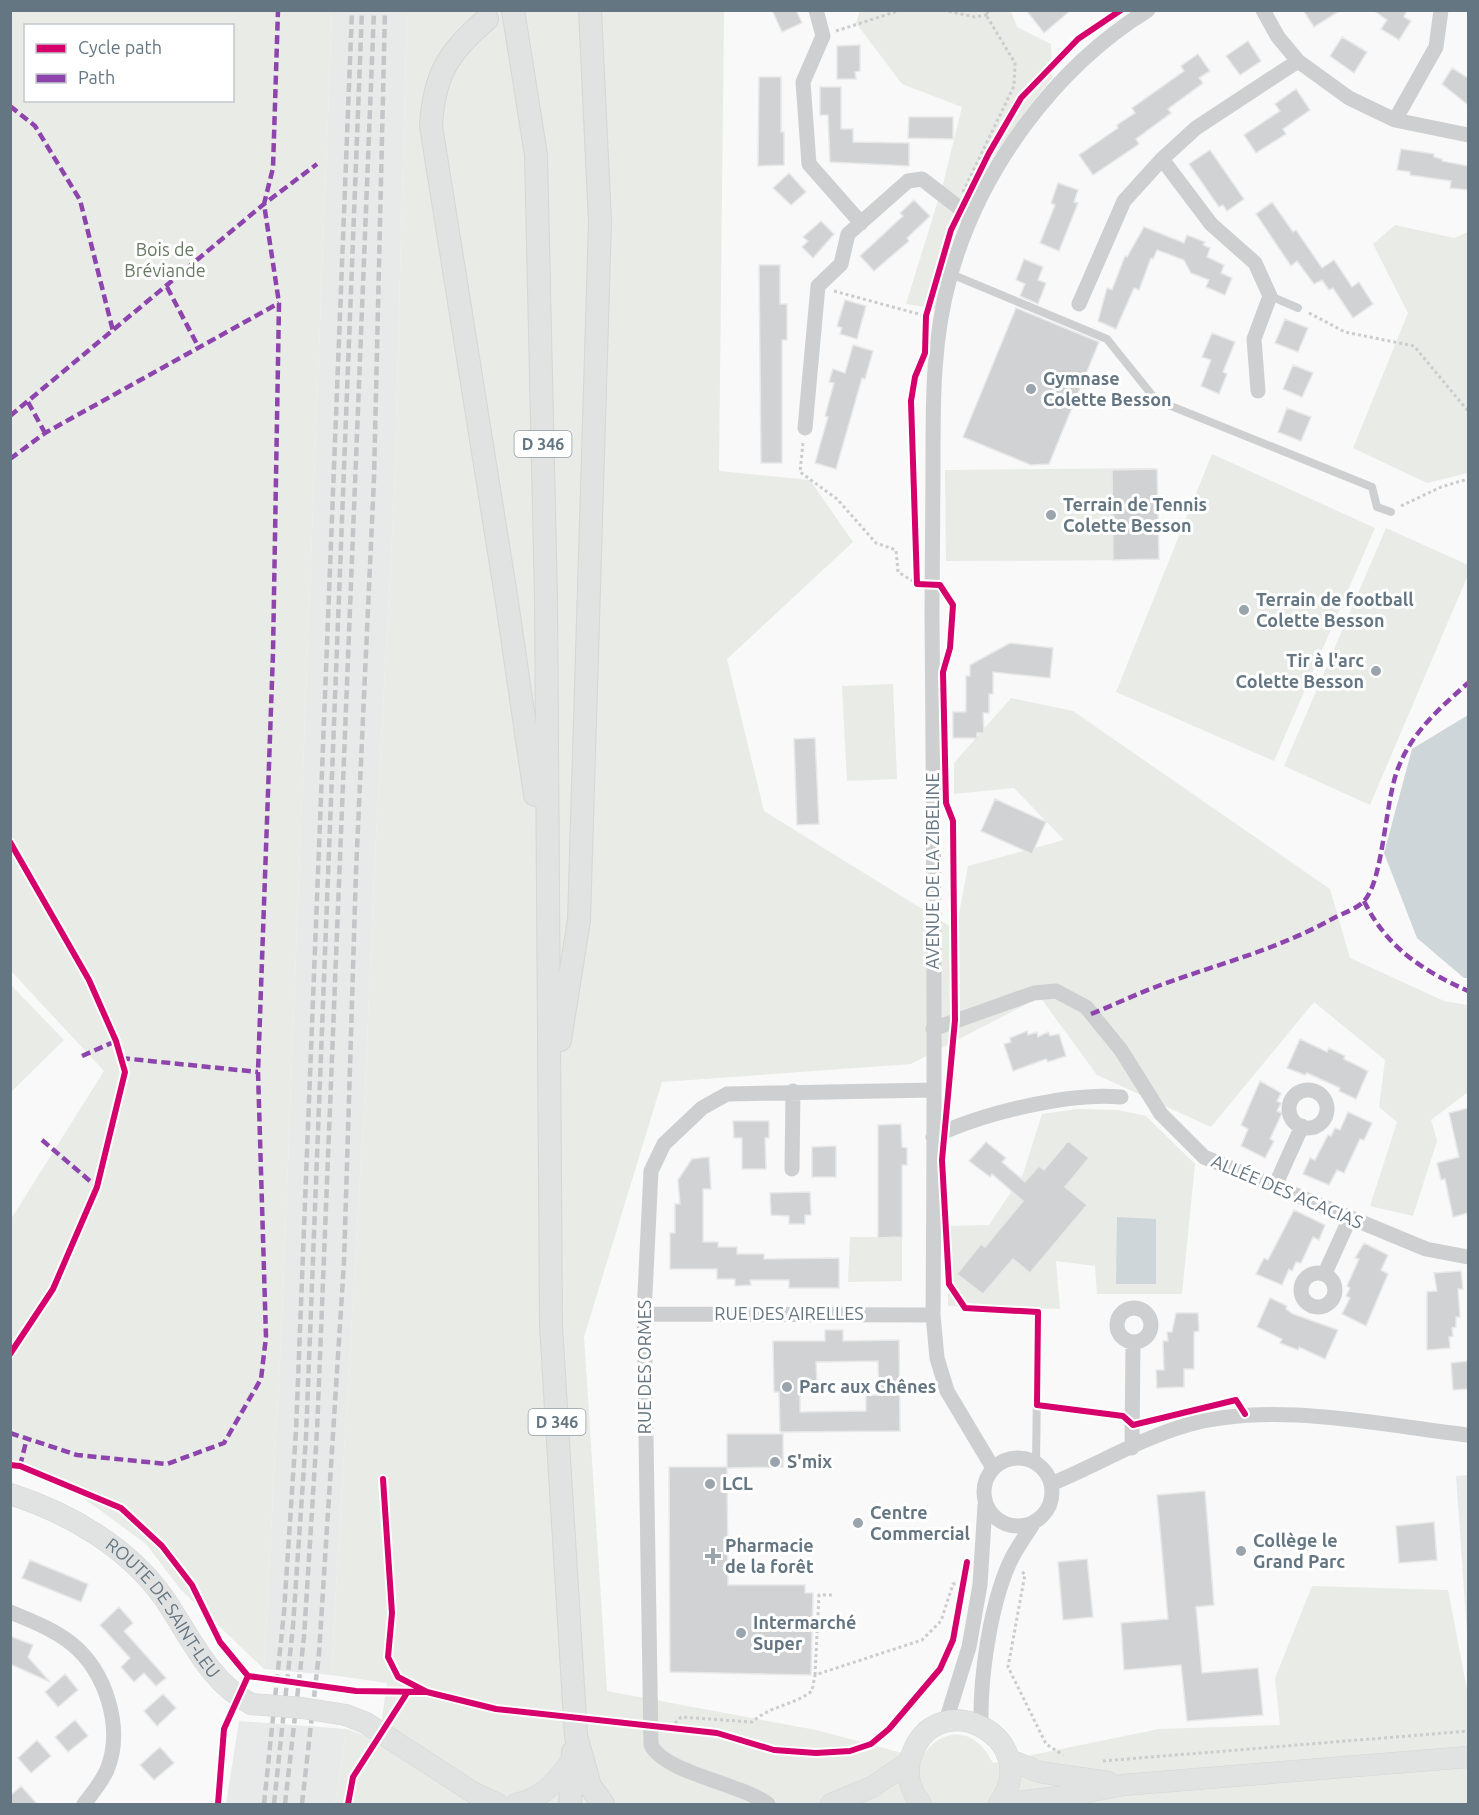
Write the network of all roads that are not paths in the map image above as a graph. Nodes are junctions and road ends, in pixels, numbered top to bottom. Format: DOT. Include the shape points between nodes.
graph roads {
  1 [pos="513,10"];
  2 [pos="590,10"];
  3 [pos="816,10"];
  4 [pos="1148,10"];
  5 [pos="1263,10"];
  6 [pos="1441,10"];
  7 [pos="487,19"];
  8 [pos="1298,61"];
  9 [pos="1395,120"];
  10 [pos="1468,135"];
  11 [pos="1162,159"];
  12 [pos="963,212"];
  13 [pos="861,223"];
  14 [pos="951,274"];
  15 [pos="1270,296"];
  16 [pos="1079,304"];
  17 [pos="1298,308"];
  18 [pos="1258,391"];
  19 [pos="805,429"];
  20 [pos="1391,512"];
  21 [pos="548,879"];
  22 [pos="933,1029"];
  23 [pos="933,1089"];
  24 [pos="793,1091"];
  25 [pos="1121,1097"];
  26 [pos="549,1107"];
  27 [pos="1302,1126"];
  28 [pos="933,1137"];
  29 [pos="792,1169"];
  30 [pos="1275,1186"];
  31 [pos="1350,1218"];
  32 [pos="1468,1257"];
  33 [pos="1325,1274"];
  34 [pos="1038,1312"];
  35 [pos="644,1314"];
  36 [pos="933,1315"];
  37 [pos="1133,1342"];
  38 [pos="1468,1435"];
  39 [pos="1132,1448"];
  40 [pos="1036,1464"];
  41 [pos="993,1468"];
  42 [pos="1051,1484"];
  43 [pos="10,1494"];
  44 [pos="985,1505"];
  45 [pos="1033,1524"];
  46 [pos="10,1612"];
  47 [pos="946,1721"];
  48 [pos="981,1724"];
  49 [pos="576,1736"];
  50 [pos="1468,1757"];
  51 [pos="570,1762"];
  52 [pos="909,1762"];
  53 [pos="1011,1766"];
  54 [pos="1123,1785"];
  55 [pos="480,1799"];
  56 [pos="84,1804"];
  57 [pos="498,1804"];
  58 [pos="516,1804"];
  59 [pos="570,1804"];
  60 [pos="603,1804"];
  61 [pos="768,1804"];
  62 [pos="831,1804"];
  63 [pos="921,1804"];
  64 [pos="999,1804"];
  1 -- 21 [label="main road, D 346" via="536,155"];
  2 -- 26 [label="main road" via="600,222 579,920"];
  3 -- 13 [label="street" via="823,36 803,82 808,164"];
  4 -- 12 [label="street, AVENUE DE LA ZIBELINE" via="1071,71 1044,101"];
  5 -- 8 [label="street"];
  6 -- 9 [label="street" via="1436,47"];
  7 -- 21 [label="main road" via="446,61 432,98 430,126"];
  8 -- 9 [label="street" via="1349,98"];
  8 -- 11 [label="street" via="1196,128"];
  9 -- 10 [label="street"];
  11 -- 15 [label="street" via="1211,224 1255,263"];
  11 -- 16 [label="street" via="1124,201"];
  12 -- 13 [label="street" via="922,179 908,181"];
  12 -- 14 [label="street, AVENUE DE LA ZIBELINE"];
  13 -- 19 [label="street" via="848,234 841,264 818,286"];
  14 -- 20 [label="lane" via="1107,339 1156,400 1372,487 1377,507"];
  14 -- 22 [label="street, AVENUE DE LA ZIBELINE" via="933,367 924,585"];
  15 -- 17 [label="lane"];
  15 -- 18 [label="street" via="1254,339"];
  21 -- 26 [label="main road, D 346"];
  22 -- 23 [label="street, AVENUE DE LA ZIBELINE"];
  22 -- 30 [label="street, ALLÉE DES ACACIAS" via="1034,993 1056,991 1086,1007 1121,1050 1161,1114 1204,1157"];
  23 -- 24 [label="street, RUE DES ORMES"];
  23 -- 28 [label="street, AVENUE DE LA ZIBELINE"];
  24 -- 29 [label="street"];
  24 -- 35 [label="street, RUE DES ORMES" via="728,1094 702,1108 664,1144 651,1171"];
  25 -- 28 [label="street" via="1099,1095 1038,1103"];
  26 -- 49 [label="main road, D 346" via="551,1326"];
  27 -- 30 [label="street"];
  28 -- 36 [label="street, AVENUE DE LA ZIBELINE"];
  30 -- 31 [label="street, ALLÉE DES ACACIAS"];
  31 -- 32 [label="street, ALLÉE DES ACACIAS" via="1426,1249"];
  31 -- 33 [label="street"];
  34 -- 40 [label="lane"];
  35 -- 36 [label="street, RUE DES AIRELLES"];
  35 -- 61 [label="street, RUE DES ORMES" via="651,1745 664,1761"];
  36 -- 41 [label="street, AVENUE DE LA ZIBELINE" via="937,1358 947,1391"];
  37 -- 39 [label="street"];
  38 -- 39 [label="street" via="1285,1414 1245,1414 1183,1426"];
  39 -- 42 [label="street"];
  40 -- 41 [label="street" via="1015,1458"];
  40 -- 42 [label="street"];
  41 -- 44 [label="street" via="984,1486"];
  42 -- 45 [label="street" via="1050,1505"];
  43 -- 55 [label="main road, ROUTE DE SAINT-LEU, bridge" via="57,1511 113,1546 144,1573 215,1677 239,1698 251,1704 346,1715 374,1728"];
  44 -- 45 [label="street" via="1004,1524"];
  44 -- 47 [label="street" via="978,1595 969,1647"];
  45 -- 48 [label="street" via="1010,1563 1000,1590 980,1699"];
  46 -- 56 [label="street" via="49,1628 73,1645 91,1664 102,1685 113,1717 108,1768"];
  47 -- 48 [label="main road"];
  47 -- 52 [label="main road" via="922,1736"];
  48 -- 53 [label="main road" via="1006,1749"];
  49 -- 51 [label="main road, D 346"];
  49 -- 60 [label="main road, D 346" via="590,1786"];
  50 -- 54 [label="main road"];
  51 -- 58 [label="main road" via="555,1784 539,1796"];
  51 -- 59 [label="main road, D 346"];
  52 -- 62 [label="main road" via="872,1786"];
  52 -- 63 [label="main road" via="909,1779"];
  53 -- 54 [label="main road" via="1018,1763 1039,1772"];
  53 -- 64 [label="main road" via="1009,1784"];
  54 -- 64 [label="main road"];
  55 -- 57 [label="main road, ROUTE DE SAINT-LEU"];
}
